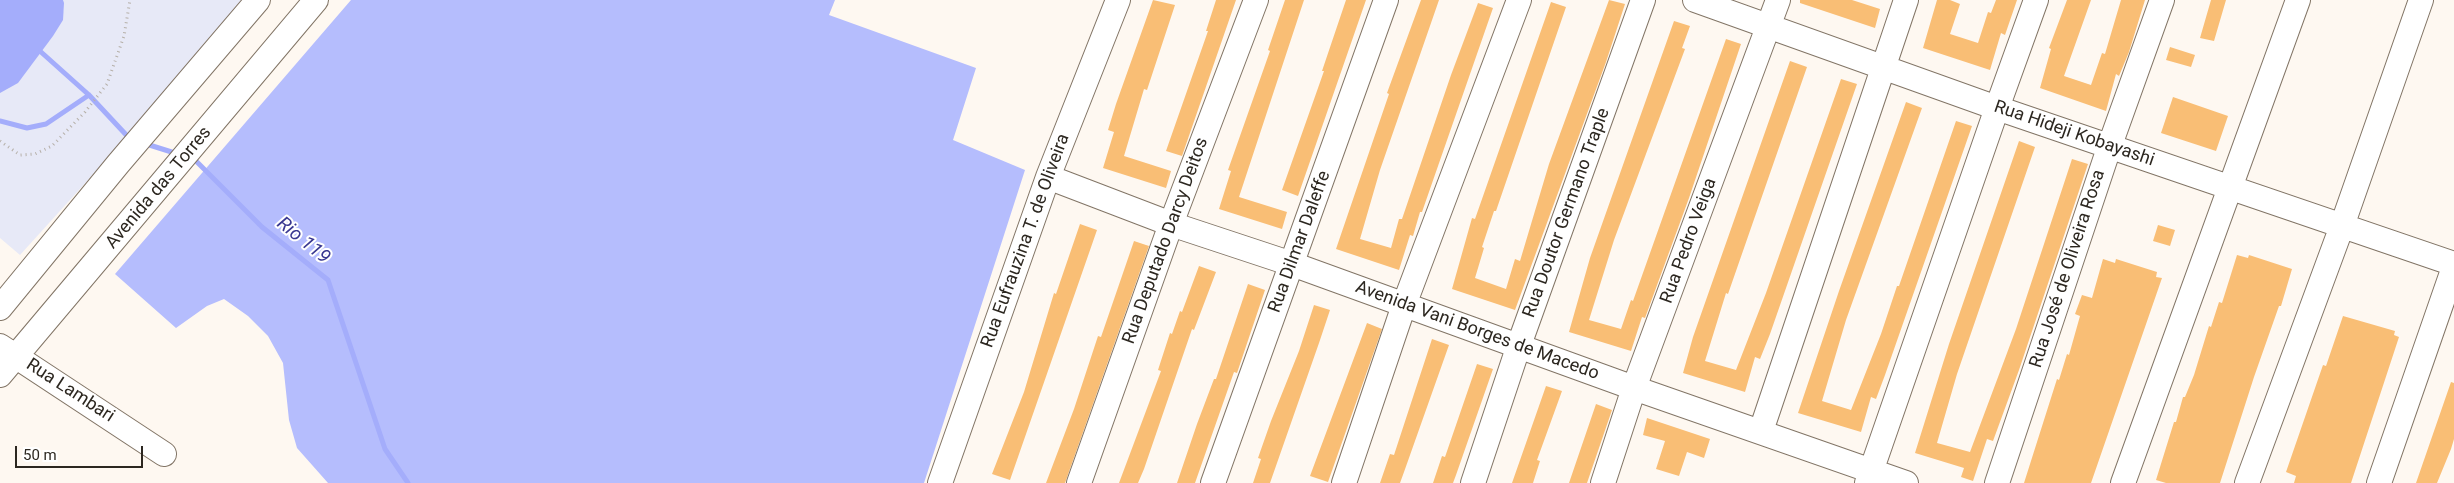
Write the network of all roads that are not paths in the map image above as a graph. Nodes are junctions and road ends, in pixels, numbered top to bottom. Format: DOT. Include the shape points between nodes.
graph roads {
  1 [pos="258,0"];
  2 [pos="316,0"];
  3 [pos="1117,0"];
  4 [pos="1256,0"];
  5 [pos="1386,0"];
  6 [pos="1519,0"];
  7 [pos="1644,0"];
  8 [pos="1695,0"];
  9 [pos="1778,0"];
  10 [pos="1906,0"];
  11 [pos="2036,0"];
  12 [pos="2162,0"];
  13 [pos="2298,0"];
  14 [pos="2421,0"];
  15 [pos="1769,25"];
  16 [pos="1882,67"];
  17 [pos="1997,108"];
  18 [pos="2110,145"];
  19 [pos="1048,177"];
  20 [pos="2232,188"];
  21 [pos="1171,224"];
  22 [pos="2342,226"];
  23 [pos="1292,264"];
  24 [pos="2454,266"];
  25 [pos="1404,305"];
  26 [pos="0,308"];
  27 [pos="1519,345"];
  28 [pos="8,351"];
  29 [pos="0,375"];
  30 [pos="1634,388"];
  31 [pos="1761,431"];
  32 [pos="164,454"];
  33 [pos="1869,477"];
  34 [pos="940,483"];
  35 [pos="1078,483"];
  36 [pos="1213,483"];
  37 [pos="1344,483"];
  38 [pos="1473,483"];
  39 [pos="1603,483"];
  40 [pos="1906,483"];
  41 [pos="1997,483"];
  42 [pos="2123,483"];
  43 [pos="2247,483"];
  44 [pos="2379,483"];
  1 -- 26 [label="street"];
  2 -- 28 [label="street, Avenida das Torres" via="142,209"];
  3 -- 19 [label="street, Rua Eufrauzina T. de Oliveira"];
  4 -- 21 [label="street, Rua Deputado Darcy Deitos"];
  5 -- 23 [label="street, Rua Dilmar Daleffe"];
  6 -- 25 [label="street"];
  7 -- 27 [label="street, Rua Doutor Germano Traple"];
  8 -- 15 [label="street, Rua Hideji Kobayashi"];
  9 -- 15 [label="street, Rua Pedro Veiga"];
  10 -- 16 [label="street"];
  11 -- 17 [label="street"];
  12 -- 18 [label="street, Rua José de Oliveira Rosa"];
  13 -- 20 [label="street"];
  14 -- 22 [label="street"];
  15 -- 16 [label="street, Rua Hideji Kobayashi"];
  15 -- 30 [label="street, Rua Pedro Veiga"];
  16 -- 17 [label="street, Rua Hideji Kobayashi"];
  16 -- 31 [label="street"];
  17 -- 18 [label="street, Rua Hideji Kobayashi"];
  17 -- 33 [label="street"];
  18 -- 20 [label="street, Rua Hideji Kobayashi"];
  18 -- 41 [label="street, Rua José de Oliveira Rosa"];
  19 -- 21 [label="street, Avenida Vani Borges de Macedo"];
  19 -- 34 [label="street, Rua Eufrauzina T. de Oliveira"];
  20 -- 22 [label="street, Rua Hideji Kobayashi"];
  20 -- 42 [label="street"];
  21 -- 23 [label="street, Avenida Vani Borges de Macedo"];
  21 -- 35 [label="street, Rua Deputado Darcy Deitos"];
  22 -- 24 [label="street, Rua Hideji Kobayashi"];
  22 -- 43 [label="street"];
  23 -- 25 [label="street, Avenida Vani Borges de Macedo"];
  23 -- 36 [label="street, Rua Dilmar Daleffe"];
  24 -- 44 [label="street"];
  25 -- 27 [label="street, Avenida Vani Borges de Macedo"];
  25 -- 37 [label="street"];
  27 -- 30 [label="street, Avenida Vani Borges de Macedo"];
  27 -- 38 [label="street, Rua Doutor Germano Traple"];
  28 -- 29 [label="street, Avenida das Torres"];
  28 -- 32 [label="street, Rua Lambari"];
  30 -- 31 [label="street, Avenida Vani Borges de Macedo"];
  30 -- 39 [label="street, Rua Pedro Veiga"];
  31 -- 33 [label="street, Avenida Vani Borges de Macedo"];
  33 -- 40 [label="street, Avenida Vani Borges de Macedo"];
}
